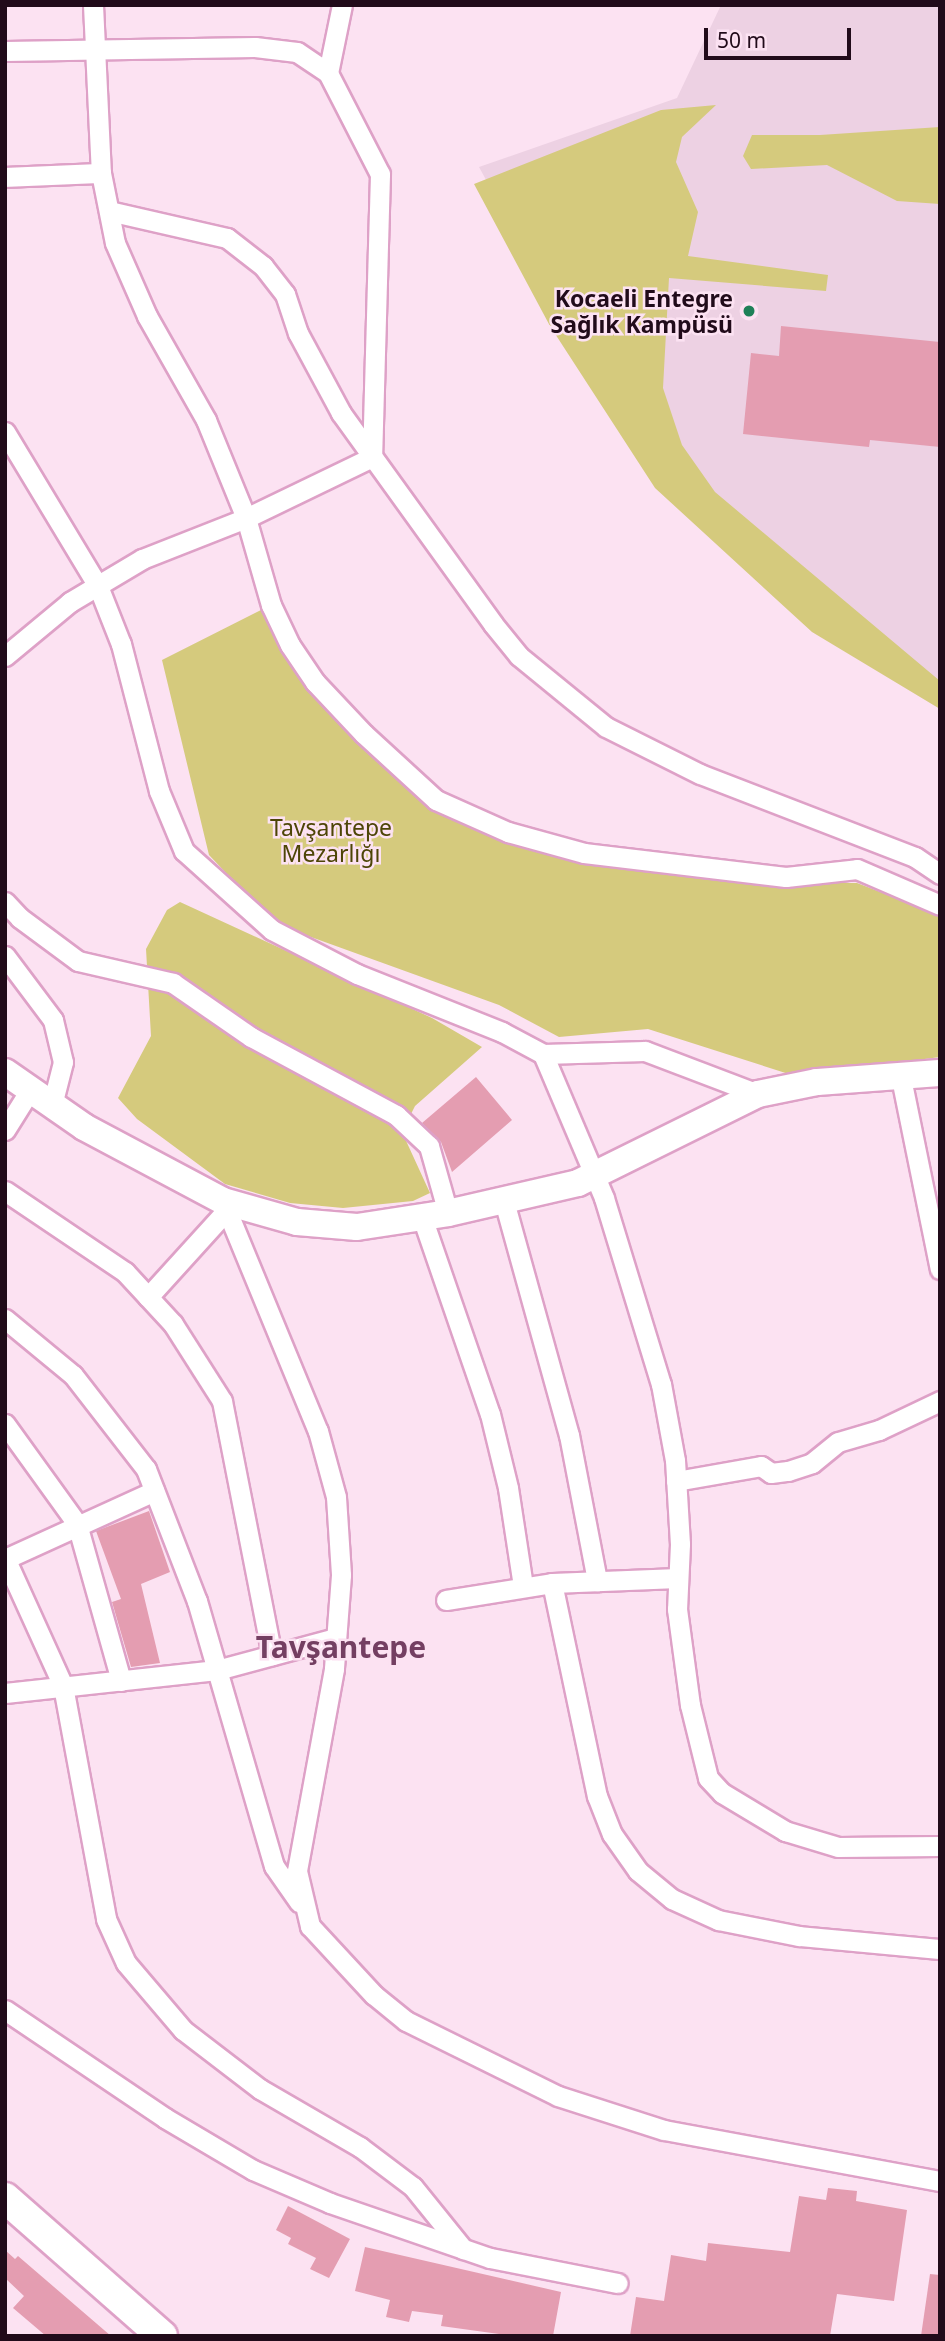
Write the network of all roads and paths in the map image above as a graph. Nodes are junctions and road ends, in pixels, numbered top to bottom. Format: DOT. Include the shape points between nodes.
graph roads {
  1 [pos="93,5"];
  2 [pos="342,5"];
  3 [pos="97,46"];
  4 [pos="5,51"];
  5 [pos="328,73"];
  6 [pos="102,173"];
  7 [pos="5,177"];
  8 [pos="109,211"];
  9 [pos="5,432"];
  10 [pos="372,457"];
  11 [pos="246,518"];
  12 [pos="98,586"];
  13 [pos="5,656"];
  14 [pos="940,874"];
  15 [pos="5,902"];
  16 [pos="940,905"];
  17 [pos="5,956"];
  18 [pos="543,1054"];
  19 [pos="5,1072"];
  20 [pos="940,1073"];
  21 [pos="901,1078"];
  22 [pos="30,1090"];
  23 [pos="758,1094"];
  24 [pos="52,1105"];
  25 [pos="5,1130"];
  26 [pos="595,1177"];
  27 [pos="5,1191"];
  28 [pos="504,1201"];
  29 [pos="225,1206"];
  30 [pos="435,1215"];
  31 [pos="940,1269"];
  32 [pos="148,1297"];
  33 [pos="5,1319"];
  34 [pos="940,1401"];
  35 [pos="5,1424"];
  36 [pos="676,1481"];
  37 [pos="154,1490"];
  38 [pos="77,1524"];
  39 [pos="5,1558"];
  40 [pos="678,1578"];
  41 [pos="597,1581"];
  42 [pos="552,1583"];
  43 [pos="523,1586"];
  44 [pos="446,1600"];
  45 [pos="336,1639"];
  46 [pos="272,1655"];
  47 [pos="217,1670"];
  48 [pos="121,1681"];
  49 [pos="64,1686"];
  50 [pos="5,1693"];
  51 [pos="940,1846"];
  52 [pos="302,1907"];
  53 [pos="940,1949"];
  54 [pos="5,2010"];
  55 [pos="940,2181"];
  56 [pos="5,2198"];
  57 [pos="463,2249"];
  58 [pos="618,2283"];
  59 [pos="162,2336"];
  1 -- 3 [label="street"];
  2 -- 5 [label="street"];
  3 -- 4 [label="street"];
  3 -- 5 [label="street" via="283,49 308,56"];
  3 -- 6 [label="street"];
  5 -- 10 [label="street" via="380,174"];
  6 -- 7 [label="street"];
  6 -- 8 [label="street"];
  8 -- 10 [label="street" via="227,238 263,266 285,294 324,386"];
  8 -- 11 [label="street" via="115,243 146,316 206,420"];
  9 -- 12 [label="street"];
  10 -- 11 [label="street"];
  10 -- 14 [label="street" via="519,656 606,727 700,775 915,857"];
  11 -- 12 [label="street" via="142,559"];
  11 -- 16 [label="street" via="271,605 290,645 315,681 364,734 436,800 508,832 584,853 786,877 857,869"];
  12 -- 13 [label="street" via="69,602"];
  12 -- 18 [label="street" via="121,644 159,791 184,851 272,930 357,974 502,1032"];
  15 -- 30 [label="street" via="78,961 173,982 251,1037 396,1115 429,1146"];
  17 -- 24 [label="street" via="53,1020 64,1062"];
  18 -- 23 [label="street" via="645,1051"];
  18 -- 26 [label="street"];
  19 -- 22 [label="street"];
  20 -- 21 [label="street"];
  21 -- 23 [label="street" via="817,1082"];
  21 -- 31 [label="street"];
  22 -- 24 [label="street"];
  22 -- 25 [label="street"];
  23 -- 26 [label="street"];
  24 -- 29 [label="street"];
  26 -- 28 [label="street"];
  26 -- 36 [label="street" via="634,1285 661,1384"];
  27 -- 32 [label="street" via="125,1272"];
  28 -- 30 [label="street"];
  28 -- 41 [label="street" via="569,1435"];
  29 -- 30 [label="street" via="297,1222 345,1226"];
  29 -- 32 [label="street"];
  29 -- 45 [label="street" via="318,1431 336,1497 341,1575"];
  30 -- 43 [label="street" via="491,1414"];
  32 -- 46 [label="street" via="173,1324 222,1401"];
  33 -- 37 [label="street" via="73,1376 146,1469"];
  34 -- 36 [label="street" via="879,1430 838,1441 812,1462 788,1471 771,1473 761,1466"];
  35 -- 38 [label="street"];
  36 -- 40 [label="street"];
  37 -- 38 [label="street"];
  37 -- 47 [label="street" via="197,1601"];
  38 -- 39 [label="street"];
  38 -- 48 [label="street"];
  39 -- 49 [label="street"];
  40 -- 41 [label="street"];
  40 -- 51 [label="street" via="677,1609 690,1705 709,1778 722,1793 785,1831 838,1847"];
  41 -- 42 [label="street"];
  42 -- 43 [label="street"];
  42 -- 53 [label="street" via="597,1796 612,1834 638,1871 671,1899 718,1920 799,1936"];
  43 -- 44 [label="street"];
  45 -- 46 [label="street"];
  45 -- 52 [label="street" via="297,1871"];
  46 -- 47 [label="street"];
  47 -- 48 [label="street"];
  47 -- 52 [label="street" via="274,1866"];
  48 -- 49 [label="street"];
  49 -- 50 [label="street"];
  49 -- 57 [label="street" via="106,1919 126,1963 183,2030 260,2089 360,2147 413,2187"];
  52 -- 55 [label="street" via="310,1926 346,1966 406,2021 558,2096 664,2130"];
  54 -- 57 [label="street" via="165,2118 253,2170 330,2203"];
  56 -- 59 [label="main road"];
  57 -- 58 [label="street"];
}
